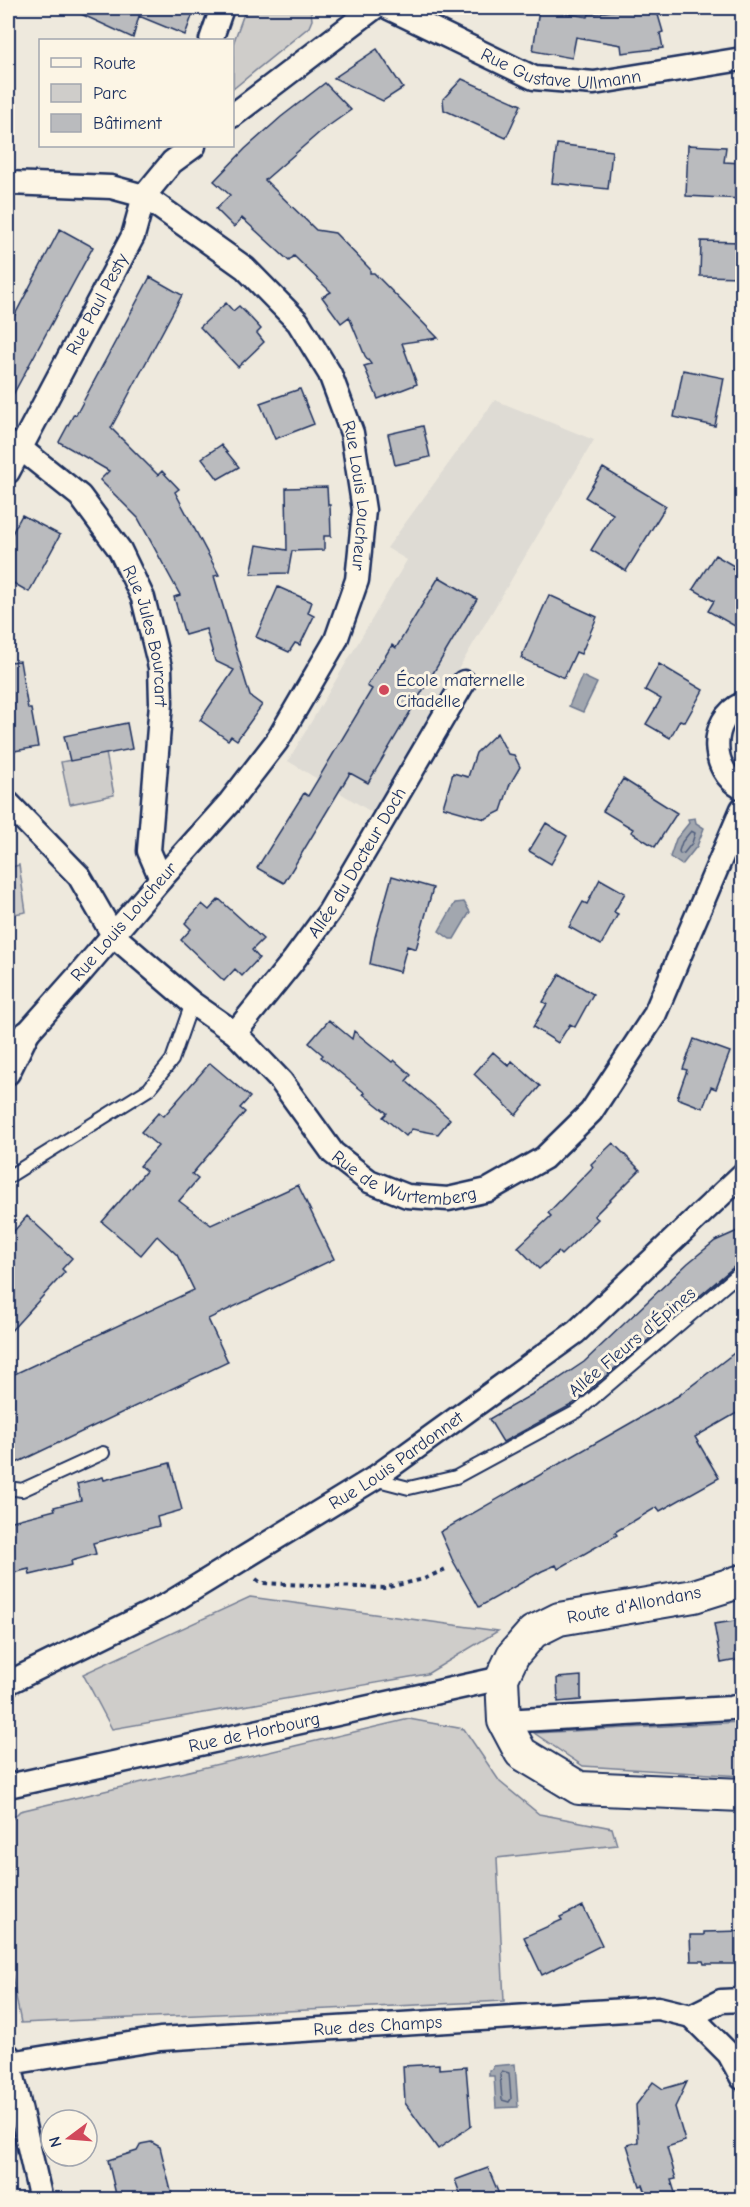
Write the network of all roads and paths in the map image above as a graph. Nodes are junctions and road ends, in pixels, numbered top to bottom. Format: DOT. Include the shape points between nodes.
graph roads {
  1 [pos="222,8"];
  2 [pos="374,8"];
  3 [pos="389,8"];
  4 [pos="211,39"];
  5 [pos="742,59"];
  6 [pos="234,114"];
  7 [pos="193,147"];
  8 [pos="8,183"];
  9 [pos="144,196"];
  10 [pos="14,445"];
  11 [pos="8,472"];
  12 [pos="464,682"];
  13 [pos="742,704"];
  14 [pos="742,788"];
  15 [pos="8,803"];
  16 [pos="742,809"];
  17 [pos="160,879"];
  18 [pos="113,935"];
  19 [pos="192,1003"];
  20 [pos="29,1031"];
  21 [pos="235,1033"];
  22 [pos="8,1046"];
  23 [pos="8,1073"];
  24 [pos="742,1175"];
  25 [pos="8,1178"];
  26 [pos="742,1271"];
  27 [pos="103,1453"];
  28 [pos="373,1479"];
  29 [pos="8,1488"];
  30 [pos="237,1562"];
  31 [pos="448,1568"];
  32 [pos="742,1581"];
  33 [pos="502,1678"];
  34 [pos="8,1683"];
  35 [pos="742,1705"];
  36 [pos="504,1721"];
  37 [pos="8,1786"];
  38 [pos="742,1795"];
  39 [pos="742,2000"];
  40 [pos="691,2016"];
  41 [pos="9,2059"];
  42 [pos="742,2078"];
  43 [pos="41,2199"];
  1 -- 4 [label="street"];
  2 -- 6 [label="street"];
  3 -- 5 [label="street, Rue Gustave Ullmann" via="534,78 594,83"];
  7 -- 9 [label="street, Rue Paul Pesty" via="172,162"];
  8 -- 9 [label="street" via="111,187"];
  9 -- 10 [label="street, Rue Paul Pesty" via="133,236"];
  9 -- 17 [label="street, Rue Louis Loucheur" via="245,268 298,322 330,374 352,433 364,510 357,580 336,640 277,741 230,802"];
  10 -- 11 [label="street, Rue Paul Pesty"];
  10 -- 17 [label="street, Rue Jules Bourcart" via="80,496 120,549 143,598 160,667 161,703 149,851"];
  12 -- 21 [label="street, Allée du Docteur Doch" via="329,912"];
  13 -- 14 [label="street" via="726,717 716,745 726,774"];
  15 -- 18 [label="street, Rue de Wurtemberg" via="79,876"];
  16 -- 21 [label="street, Rue de Wurtemberg" via="654,1016 591,1112 544,1158 488,1190 448,1199 407,1196 369,1181 333,1153 281,1081"];
  17 -- 18 [label="street, Rue Louis Loucheur"];
  18 -- 19 [label="street, Rue de Wurtemberg"];
  18 -- 20 [label="street, Rue Louis Loucheur"];
  19 -- 21 [label="street, Rue de Wurtemberg"];
  19 -- 25 [label="lane" via="172,1060 149,1089"];
  20 -- 22 [label="street, Rue Louis Loucheur"];
  20 -- 23 [label="street"];
  24 -- 28 [label="street, Rue Louis Pardonnet" via="576,1332"];
  26 -- 28 [label="lane, Allée Fleurs d'Épines" via="578,1411 456,1477 409,1488"];
  27 -- 29 [label="lane" via="22,1490"];
  28 -- 30 [label="street, Rue Louis Pardonnet"];
  30 -- 31 [label="path" via="261,1583 384,1588 423,1579"];
  30 -- 34 [label="street, Rue Louis Pardonnet" via="170,1603"];
  32 -- 33 [label="main road, Route d'Allondans" via="694,1596 559,1619 533,1632 513,1655"];
  33 -- 36 [label="main road"];
  33 -- 37 [label="street, Rue de Horbourg"];
  35 -- 36 [label="street"];
  36 -- 38 [label="main road" via="521,1753 579,1788"];
  39 -- 40 [label="street" via="721,2001"];
  40 -- 41 [label="street, Rue des Champs" via="658,2008 160,2039"];
  40 -- 42 [label="street" via="729,2054"];
  41 -- 43 [label="street"];
}
